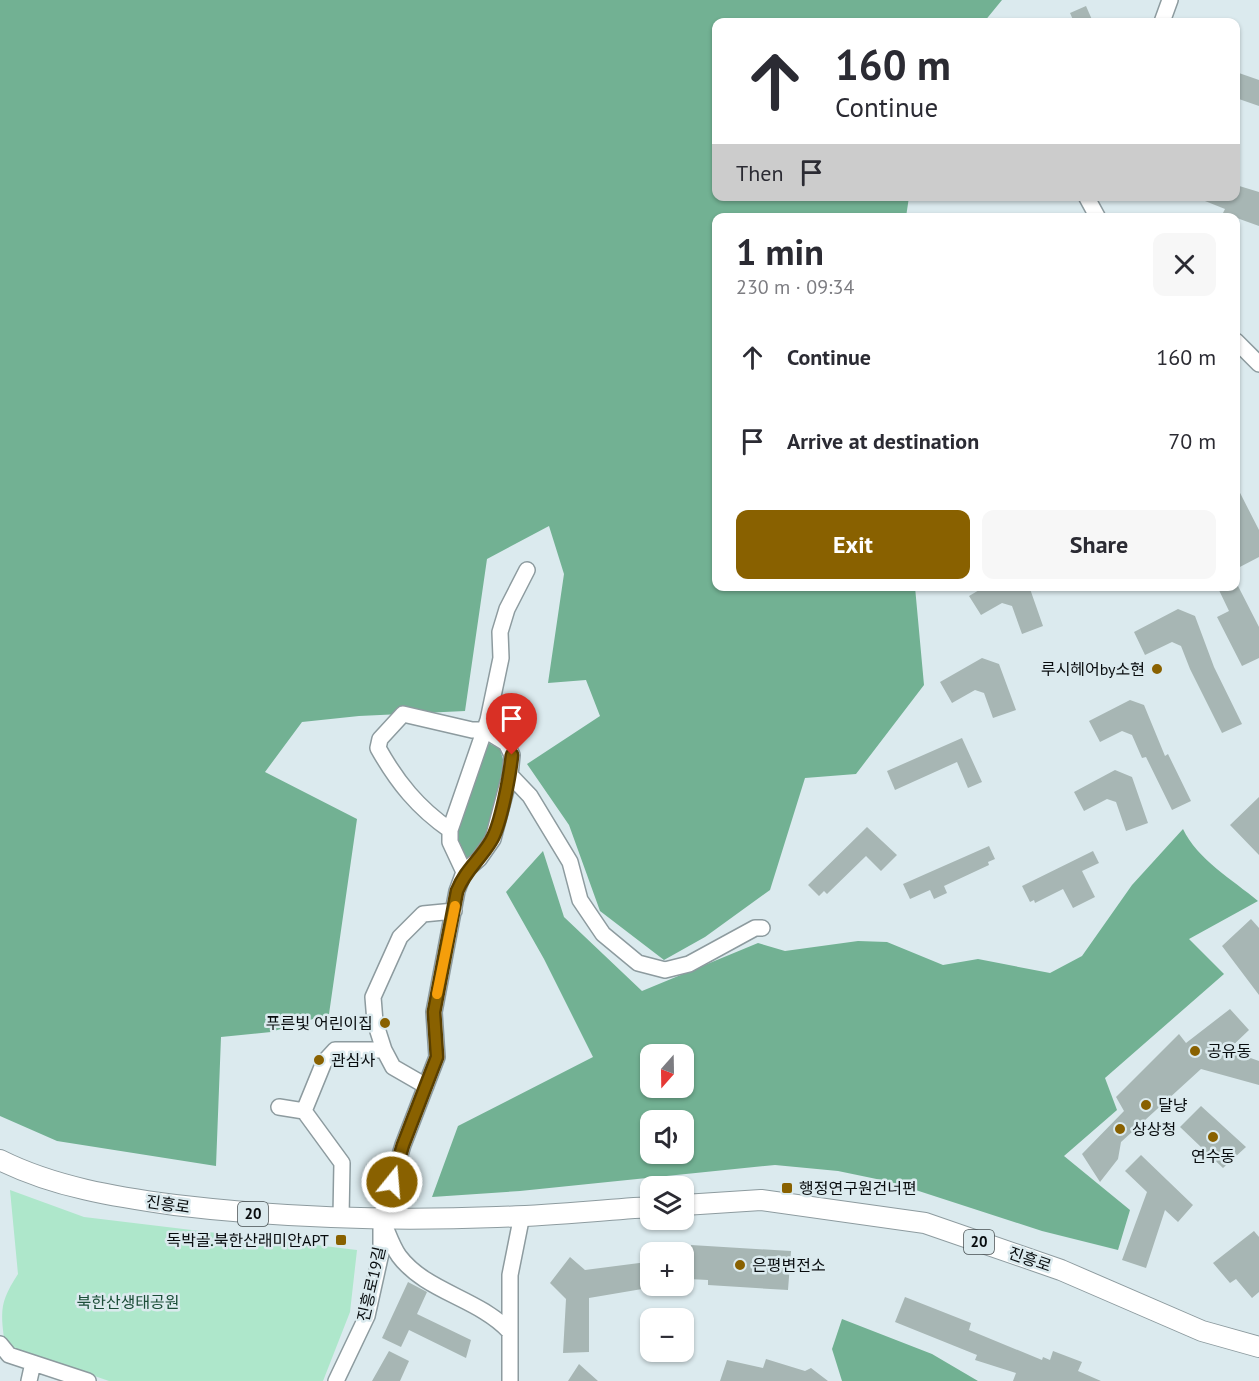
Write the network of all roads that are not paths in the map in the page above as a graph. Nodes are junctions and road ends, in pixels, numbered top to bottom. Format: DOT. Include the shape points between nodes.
graph roads {
  1 [pos="1170,0"];
  2 [pos="1163,18"];
  3 [pos="1240,345"];
  4 [pos="1259,364"];
  5 [pos="527,570"];
  6 [pos="485,730"];
  7 [pos="510,775"];
  8 [pos="450,830"];
  9 [pos="464,872"];
  10 [pos="454,911"];
  11 [pos="762,928"];
  12 [pos="384,1050"];
  13 [pos="426,1086"];
  14 [pos="279,1107"];
  15 [pos="304,1111"];
  16 [pos="0,1160"];
  17 [pos="694,1204"];
  18 [pos="640,1208"];
  19 [pos="522,1215"];
  20 [pos="341,1217"];
  21 [pos="381,1218"];
  22 [pos="509,1331"];
  23 [pos="0,1344"];
  24 [pos="1259,1347"];
  25 [pos="33,1363"];
  26 [pos="29,1381"];
  27 [pos="88,1381"];
  28 [pos="336,1381"];
  29 [pos="510,1381"];
  1 -- 2 [label="street"];
  3 -- 4 [label="street"];
  5 -- 6 [label="street" via="507,609 500,633 501,658"];
  6 -- 7 [label="street" via="506,744 512,755"];
  6 -- 8 [label="street"];
  6 -- 8 [label="street" via="403,714 380,739 378,748 393,776 424,812"];
  7 -- 9 [label="street" via="493,839"];
  7 -- 11 [label="street" via="530,796 570,861 580,900 603,934 638,963 665,970 689,964 755,928"];
  8 -- 9 [label="street" via="450,842"];
  9 -- 10 [label="street, 진흥로19길"];
  10 -- 12 [label="street" via="423,914 400,937 374,997 375,1022"];
  10 -- 13 [label="street, 진흥로19길" via="434,1012 437,1057"];
  12 -- 13 [label="street" via="393,1067"];
  12 -- 15 [label="street" via="335,1050 324,1062"];
  13 -- 21 [label="street, 진흥로19길"];
  14 -- 15 [label="street"];
  15 -- 20 [label="street" via="342,1163"];
  16 -- 20 [label="main road, 진흥로 / 20" via="85,1190 141,1200 243,1213"];
  17 -- 24 [label="main road, 진흥로 / 20" via="761,1200 925,1223 1060,1270 1202,1331"];
  18 -- 19 [label="main road, 진흥로"];
  19 -- 21 [label="main road, 진흥로 / 20"];
  19 -- 22 [label="street" via="510,1275"];
  20 -- 21 [label="main road, 진흥로 / 20"];
  21 -- 22 [label="street" via="399,1256 414,1270 484,1311"];
  21 -- 28 [label="street, 진흥로19길" via="381,1253 367,1316"];
  22 -- 29 [label="street"];
  23 -- 25 [label="street" via="9,1355"];
  25 -- 26 [label="street"];
  25 -- 27 [label="street"];
}
